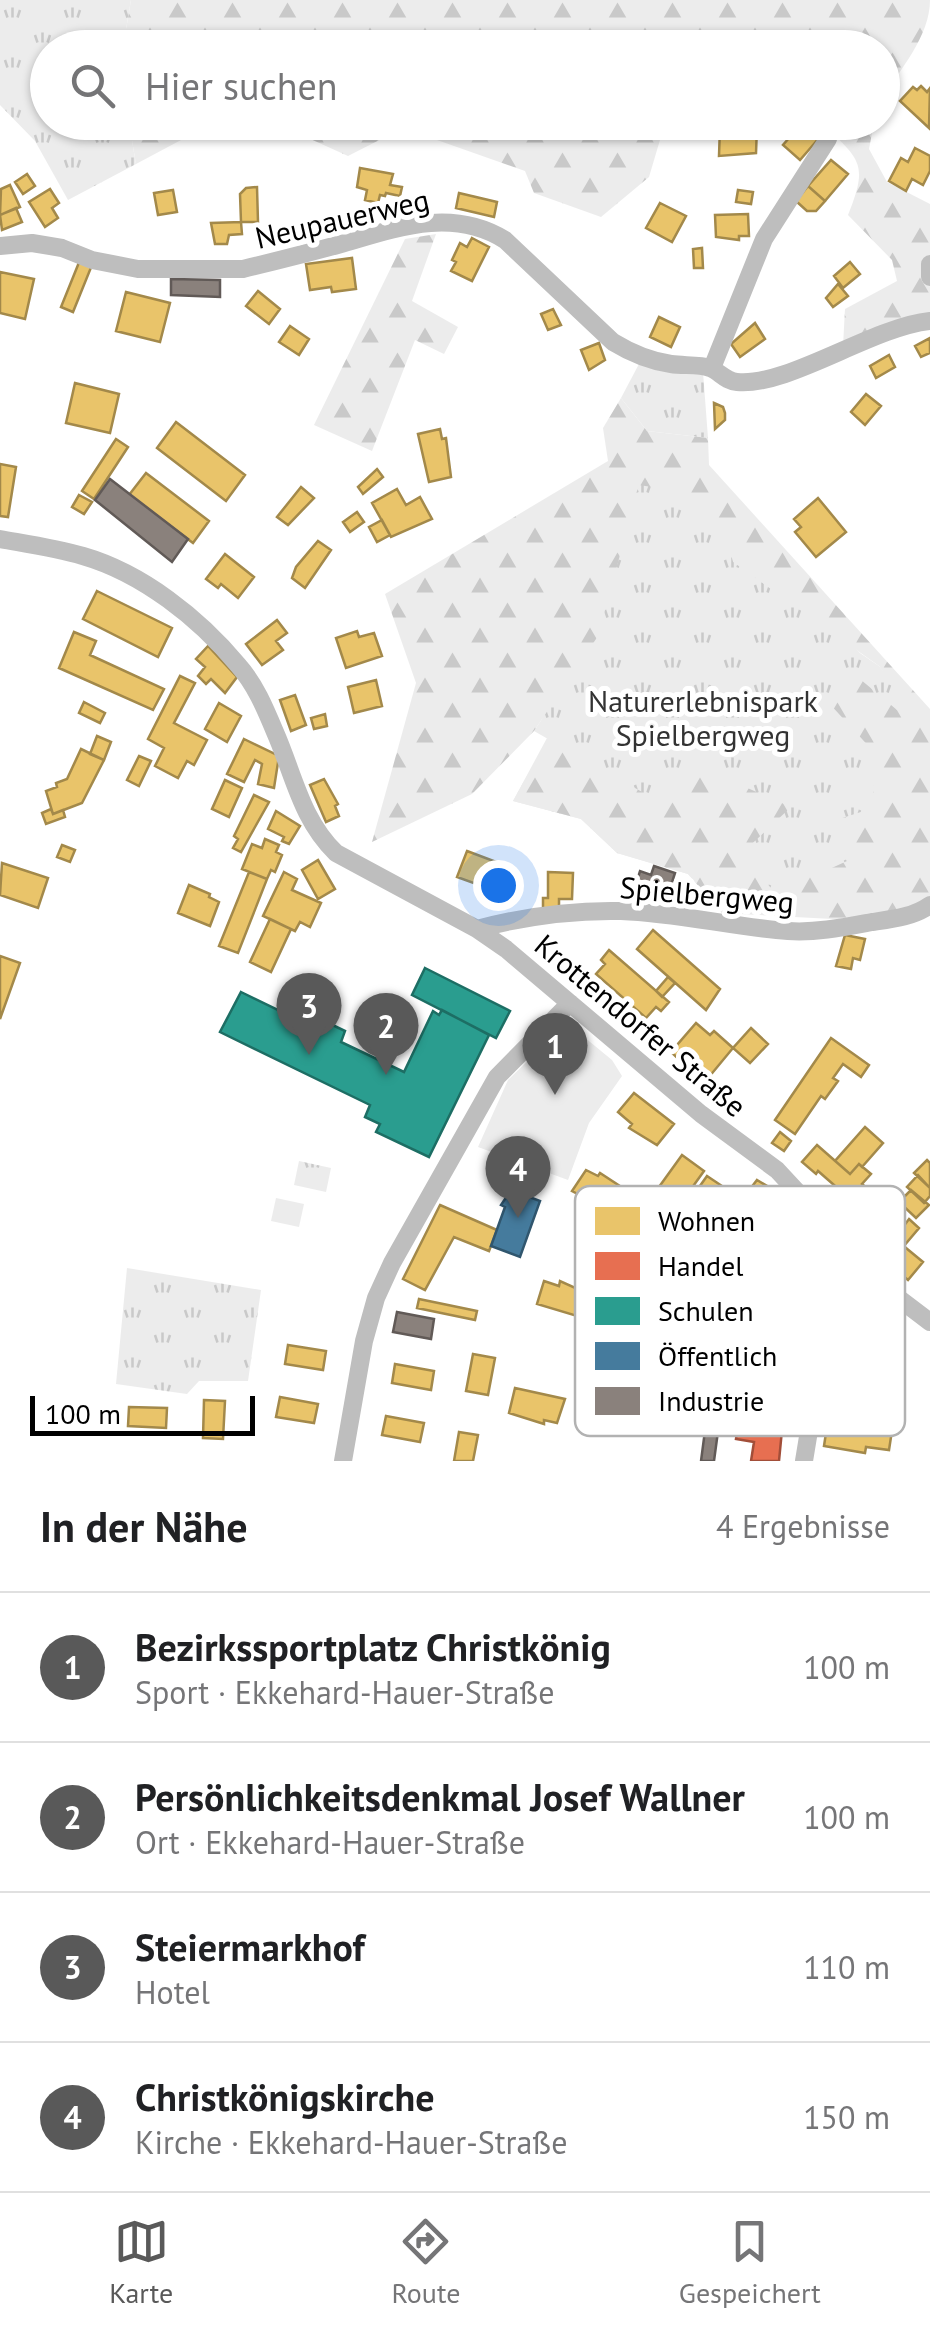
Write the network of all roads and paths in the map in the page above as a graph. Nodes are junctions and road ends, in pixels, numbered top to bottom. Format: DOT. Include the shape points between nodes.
graph roads {
  1 [pos="828,140"];
  2 [pos="0,246"];
  3 [pos="930,264"];
  4 [pos="930,277"];
  5 [pos="930,321"];
  6 [pos="712,368"];
  7 [pos="0,539"];
  8 [pos="930,905"];
  9 [pos="477,929"];
  10 [pos="570,1004"];
  11 [pos="792,1186"];
  12 [pos="905,1304"];
  13 [pos="930,1322"];
  14 [pos="808,1436"];
  15 [pos="343,1461"];
  16 [pos="804,1461"];
  1 -- 6 [label="street" via="764,239"];
  2 -- 6 [label="street, Neupauerweg" via="62,248 118,267 222,272 410,224 460,222 505,240 631,353"];
  3 -- 4 [label="street"];
  5 -- 6 [label="street, Neupauerweg" via="755,381 723,378"];
  7 -- 9 [label="street, Krottendorfer Straße" via="86,556 170,601 240,666 261,700 317,835 336,853"];
  8 -- 9 [label="street, Spielbergweg" via="901,918 790,932 623,911"];
  9 -- 10 [label="street, Krottendorfer Straße"];
  10 -- 11 [label="street, Krottendorfer Straße"];
  10 -- 15 [label="street" via="497,1077 392,1263 364,1341"];
  12 -- 13 [label="street, Krottendorfer Straße"];
  14 -- 16 [label="street"];
}
